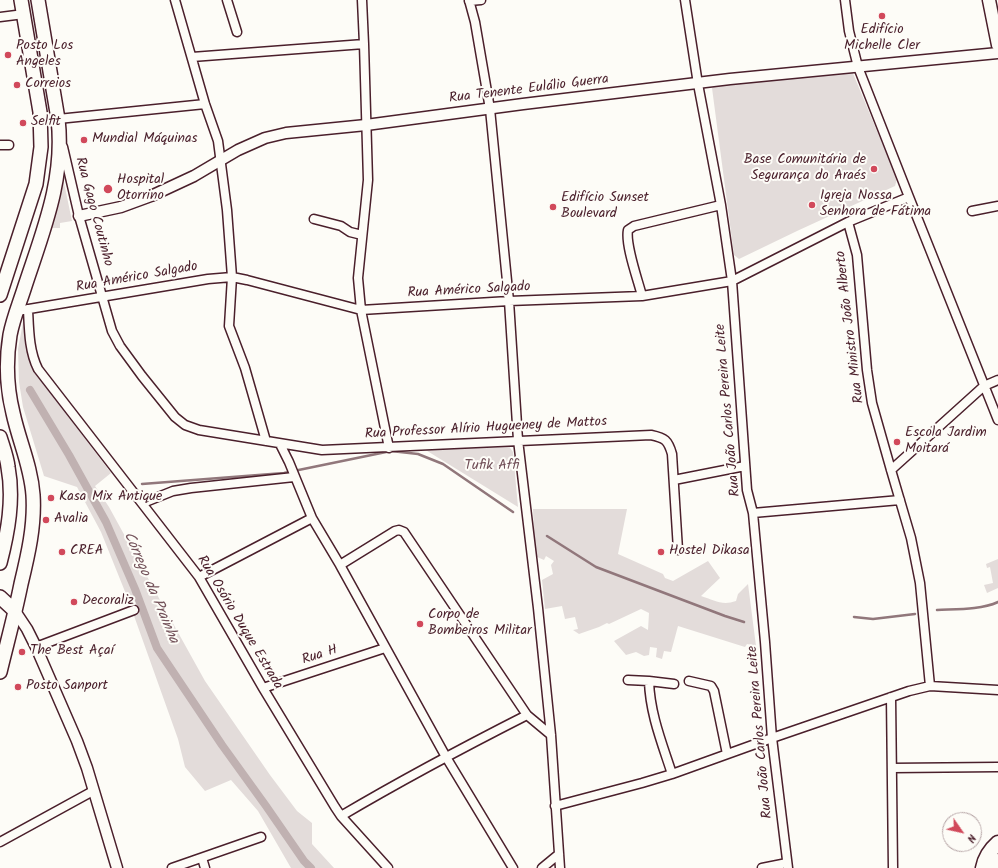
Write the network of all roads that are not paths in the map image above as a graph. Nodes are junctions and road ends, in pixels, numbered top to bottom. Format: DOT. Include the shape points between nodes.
graph roads {
  1 [pos="21,0"];
  2 [pos="38,0"];
  3 [pos="175,0"];
  4 [pos="227,0"];
  5 [pos="362,0"];
  6 [pos="481,0"];
  7 [pos="685,0"];
  8 [pos="845,0"];
  9 [pos="989,0"];
  10 [pos="469,1"];
  11 [pos="24,14"];
  12 [pos="0,17"];
  13 [pos="237,32"];
  14 [pos="364,44"];
  15 [pos="998,45"];
  16 [pos="998,53"];
  17 [pos="192,57"];
  18 [pos="858,67"];
  19 [pos="698,84"];
  20 [pos="205,104"];
  21 [pos="56,105"];
  22 [pos="490,108"];
  23 [pos="58,119"];
  24 [pos="366,125"];
  25 [pos="60,135"];
  26 [pos="9,145"];
  27 [pos="0,146"];
  28 [pos="220,161"];
  29 [pos="909,197"];
  30 [pos="721,205"];
  31 [pos="998,206"];
  32 [pos="972,211"];
  33 [pos="79,216"];
  34 [pos="314,219"];
  35 [pos="848,222"];
  36 [pos="362,235"];
  37 [pos="232,277"];
  38 [pos="732,281"];
  39 [pos="0,295"];
  40 [pos="642,296"];
  41 [pos="102,297"];
  42 [pos="509,302"];
  43 [pos="22,310"];
  44 [pos="361,310"];
  45 [pos="998,380"];
  46 [pos="984,386"];
  47 [pos="998,420"];
  48 [pos="0,437"];
  49 [pos="518,440"];
  50 [pos="266,441"];
  51 [pos="280,444"];
  52 [pos="296,447"];
  53 [pos="389,448"];
  54 [pos="290,464"];
  55 [pos="745,466"];
  56 [pos="891,470"];
  57 [pos="294,475"];
  58 [pos="674,480"];
  59 [pos="900,500"];
  60 [pos="143,503"];
  61 [pos="753,513"];
  62 [pos="312,518"];
  63 [pos="678,550"];
  64 [pos="0,563"];
  65 [pos="340,565"];
  66 [pos="199,577"];
  67 [pos="0,597"];
  68 [pos="134,610"];
  69 [pos="15,611"];
  70 [pos="27,628"];
  71 [pos="9,634"];
  72 [pos="36,647"];
  73 [pos="385,648"];
  74 [pos="0,672"];
  75 [pos="628,680"];
  76 [pos="649,681"];
  77 [pos="689,681"];
  78 [pos="674,684"];
  79 [pos="930,686"];
  80 [pos="262,688"];
  81 [pos="998,690"];
  82 [pos="891,697"];
  83 [pos="527,715"];
  84 [pos="551,735"];
  85 [pos="772,738"];
  86 [pos="727,754"];
  87 [pos="446,756"];
  88 [pos="998,767"];
  89 [pos="892,768"];
  90 [pos="672,774"];
  91 [pos="93,791"];
  92 [pos="555,806"];
  93 [pos="342,816"];
  94 [pos="261,837"];
  95 [pos="0,842"];
  96 [pos="998,843"];
  97 [pos="559,854"];
  98 [pos="202,858"];
  99 [pos="998,861"];
  100 [pos="788,866"];
  101 [pos="116,868"];
  102 [pos="172,868"];
  103 [pos="205,868"];
  104 [pos="388,868"];
  105 [pos="513,868"];
  106 [pos="542,868"];
  107 [pos="560,868"];
  108 [pos="762,868"];
  109 [pos="893,868"];
  110 [pos="983,868"];
  111 [pos="995,868"];
  1 -- 11 [label="main road"];
  2 -- 21 [label="main road"];
  3 -- 17 [label="street"];
  4 -- 13 [label="street"];
  5 -- 14 [label="street"];
  6 -- 10 [label="street"];
  7 -- 19 [label="street, Rua João Carlos Pereira Leite"];
  8 -- 18 [label="street"];
  9 -- 15 [label="main road"];
  10 -- 22 [label="street"];
  11 -- 12 [label="street"];
  11 -- 21 [label="main road" via="34,16 37,20 48,86"];
  11 -- 39 [label="main road" via="40,112 41,147 36,184"];
  14 -- 17 [label="street"];
  14 -- 24 [label="street"];
  16 -- 18 [label="street, Rua Tenente Eulálio Guerra"];
  17 -- 20 [label="street"];
  18 -- 19 [label="street, Rua Tenente Eulálio Guerra"];
  18 -- 29 [label="street"];
  19 -- 22 [label="street, Rua Tenente Eulálio Guerra"];
  19 -- 30 [label="street, Rua João Carlos Pereira Leite"];
  20 -- 23 [label="street"];
  20 -- 28 [label="street" via="218,140"];
  21 -- 23 [label="main road"];
  22 -- 24 [label="street, Rua Tenente Eulálio Guerra"];
  22 -- 42 [label="street"];
  23 -- 25 [label="main road"];
  24 -- 28 [label="street, Rua Tenente Eulálio Guerra" via="286,133 265,138"];
  24 -- 36 [label="street" via="368,180"];
  25 -- 33 [label="street, Rua Gago Coutinho"];
  25 -- 43 [label="main road" via="59,166 52,206"];
  26 -- 27 [label="street"];
  28 -- 33 [label="street, Rua Tenente Eulálio Guerra" via="151,196 121,207"];
  28 -- 37 [label="street"];
  29 -- 35 [label="street, Rua Américo Salgado"];
  29 -- 46 [label="street"];
  30 -- 38 [label="street, Rua João Carlos Pereira Leite"];
  30 -- 40 [label="street" via="634,226 628,230 629,246"];
  31 -- 32 [label="street"];
  33 -- 41 [label="street, Rua Gago Coutinho"];
  34 -- 36 [label="street"];
  35 -- 38 [label="street, Rua Américo Salgado"];
  35 -- 56 [label="street, Rua Ministro João Alberto" via="857,255 872,403"];
  36 -- 44 [label="street" via="358,278"];
  37 -- 41 [label="street, Rua Américo Salgado"];
  37 -- 44 [label="street, Rua Américo Salgado"];
  37 -- 50 [label="street" via="228,326 245,368"];
  38 -- 40 [label="street, Rua Américo Salgado"];
  38 -- 55 [label="street, Rua João Carlos Pereira Leite"];
  40 -- 42 [label="street, Rua Américo Salgado"];
  41 -- 43 [label="street, Rua Américo Salgado"];
  41 -- 50 [label="street, Rua Gago Coutinho" via="112,331 120,346 175,417 185,425 199,430"];
  42 -- 44 [label="street, Rua Américo Salgado"];
  42 -- 49 [label="street"];
  43 -- 60 [label="street, Rua Osório Duque Estrada" via="33,360 38,369"];
  43 -- 69 [label="main road" via="10,335 9,387 13,413 31,474 34,515 30,547"];
  44 -- 53 [label="street"];
  45 -- 46 [label="street"];
  46 -- 47 [label="street"];
  46 -- 56 [label="street"];
  48 -- 64 [label="main road" via="8,466 11,491 10,512"];
  49 -- 53 [label="street, Rua Professor Alírio Hugueney de Mattos"];
  49 -- 58 [label="street, Rua Professor Alírio Hugueney de Mattos" via="651,435 669,443"];
  49 -- 84 [label="street"];
  50 -- 51 [label="street, Rua Professor Alírio Hugueney de Mattos"];
  51 -- 52 [label="street, Rua Professor Alírio Hugueney de Mattos"];
  51 -- 54 [label="street"];
  52 -- 53 [label="street, Rua Professor Alírio Hugueney de Mattos" via="322,450"];
  52 -- 54 [label="street"];
  54 -- 57 [label="street"];
  55 -- 58 [label="street"];
  55 -- 61 [label="street, Rua João Carlos Pereira Leite" via="747,490"];
  56 -- 59 [label="street, Rua Ministro João Alberto"];
  57 -- 60 [label="street" via="185,489"];
  57 -- 62 [label="street"];
  58 -- 63 [label="street, Rua Professor Alírio Hugueney de Mattos"];
  59 -- 61 [label="street"];
  59 -- 79 [label="street, Rua Ministro João Alberto" via="912,538 920,583"];
  60 -- 66 [label="street, Rua Osório Duque Estrada"];
  61 -- 85 [label="street, Rua João Carlos Pereira Leite" via="766,642"];
  62 -- 65 [label="street"];
  62 -- 66 [label="street"];
  65 -- 73 [label="street"];
  65 -- 83 [label="street" via="395,531 404,532"];
  66 -- 80 [label="street, Rua Osório Duque Estrada"];
  67 -- 69 [label="main road"];
  68 -- 72 [label="street"];
  69 -- 70 [label="street"];
  69 -- 71 [label="main road"];
  70 -- 71 [label="street" via="16,627"];
  70 -- 72 [label="street"];
  71 -- 74 [label="main road"];
  72 -- 91 [label="street" via="77,740"];
  73 -- 80 [label="street, Rua H"];
  73 -- 87 [label="street"];
  75 -- 76 [label="street"];
  76 -- 78 [label="street"];
  76 -- 90 [label="street" via="653,713"];
  77 -- 86 [label="street" via="711,686 714,691"];
  79 -- 81 [label="street"];
  79 -- 82 [label="street"];
  80 -- 93 [label="street, Rua Osório Duque Estrada"];
  82 -- 85 [label="street"];
  82 -- 89 [label="street"];
  83 -- 84 [label="street"];
  83 -- 87 [label="street"];
  84 -- 92 [label="street"];
  85 -- 86 [label="street"];
  85 -- 100 [label="street, Rua João Carlos Pereira Leite"];
  86 -- 90 [label="street"];
  87 -- 93 [label="street"];
  87 -- 105 [label="street"];
  88 -- 89 [label="street"];
  89 -- 109 [label="street"];
  90 -- 92 [label="street"];
  91 -- 95 [label="street"];
  91 -- 101 [label="street"];
  92 -- 97 [label="street"];
  93 -- 104 [label="street, Rua Osório Duque Estrada"];
  94 -- 98 [label="street"];
  96 -- 110 [label="highway"];
  97 -- 106 [label="street"];
  97 -- 107 [label="street"];
  98 -- 102 [label="street"];
  98 -- 103 [label="street"];
  99 -- 111 [label="highway"];
  100 -- 108 [label="street"];
}
